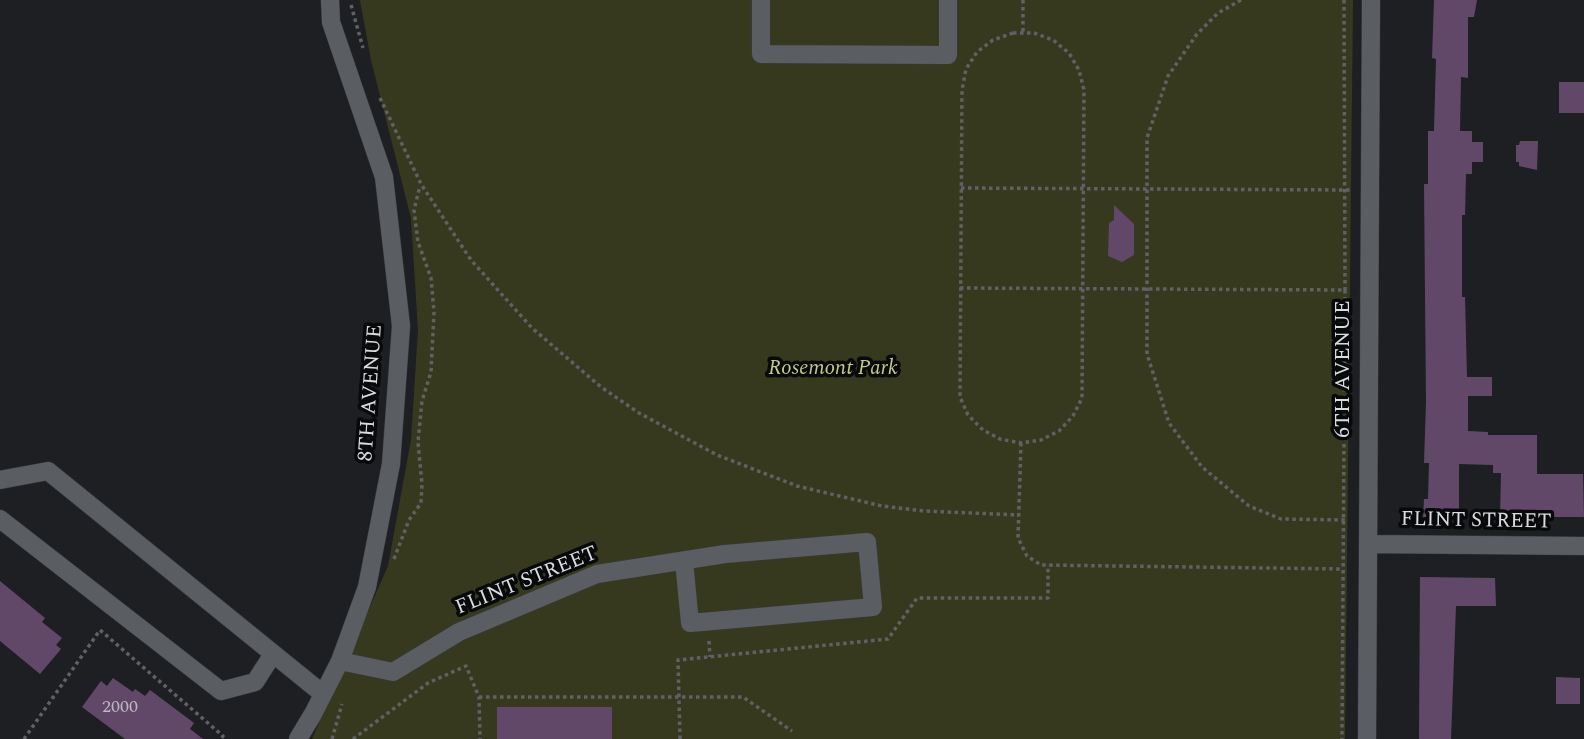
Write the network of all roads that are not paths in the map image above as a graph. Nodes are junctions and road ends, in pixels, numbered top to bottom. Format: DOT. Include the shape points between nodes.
graph roads {
  1 [pos="761,0"];
  2 [pos="948,0"];
  3 [pos="1371,0"];
  4 [pos="330,3"];
  5 [pos="0,480"];
  6 [pos="0,519"];
  7 [pos="1368,544"];
  8 [pos="1584,546"];
  9 [pos="684,561"];
  10 [pos="274,654"];
  11 [pos="340,661"];
  12 [pos="323,694"];
  13 [pos="298,739"];
  14 [pos="1367,739"];
  1 -- 2 [label="street" via="761,54 948,55"];
  3 -- 7 [label="street, 6TH AVENUE"];
  4 -- 11 [label="street, 8TH AVENUE" via="331,22 384,177 401,326 391,464 367,587"];
  5 -- 10 [label="street" via="48,471"];
  6 -- 10 [label="street" via="221,691 255,682"];
  7 -- 8 [label="street, FLINT STREET"];
  7 -- 14 [label="street, 6TH AVENUE"];
  9 -- 9 [label="street, FLINT STREET" via="690,623 873,607 867,542"];
  9 -- 11 [label="street, FLINT STREET" via="597,574 459,632 394,672"];
  10 -- 12 [label="street"];
  11 -- 12 [label="street, 8TH AVENUE"];
  12 -- 13 [label="street, 8TH AVENUE"];
}
